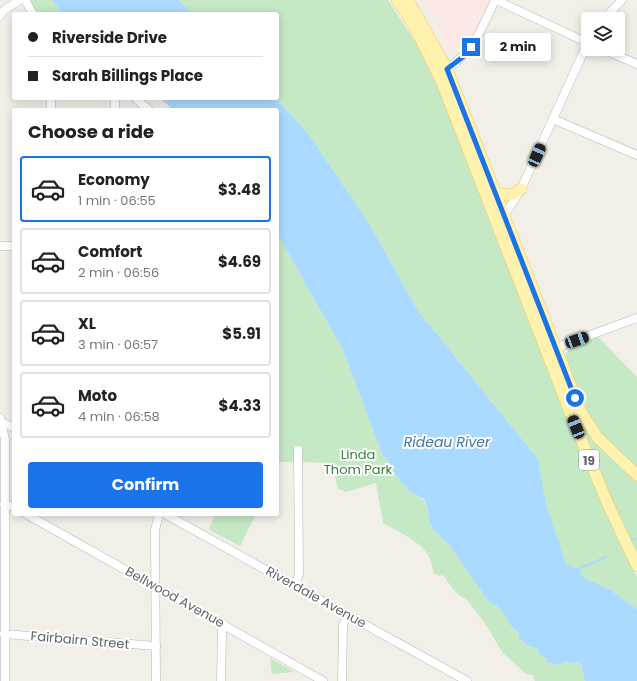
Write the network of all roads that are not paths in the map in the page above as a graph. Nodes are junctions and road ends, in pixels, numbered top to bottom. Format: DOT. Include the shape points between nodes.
graph roads {
  1 [pos="20,0"];
  2 [pos="25,0"];
  3 [pos="397,0"];
  4 [pos="408,0"];
  5 [pos="496,0"];
  6 [pos="622,0"];
  7 [pos="32,12"];
  8 [pos="611,12"];
  9 [pos="0,16"];
  10 [pos="581,40"];
  11 [pos="582,56"];
  12 [pos="618,56"];
  13 [pos="637,64"];
  14 [pos="447,69"];
  15 [pos="137,100"];
  16 [pos="147,108"];
  17 [pos="553,119"];
  18 [pos="637,156"];
  19 [pos="521,189"];
  20 [pos="495,193"];
  21 [pos="500,218"];
  22 [pos="0,246"];
  23 [pos="12,246"];
  24 [pos="637,318"];
  25 [pos="551,350"];
  26 [pos="0,420"];
  27 [pos="12,427"];
  28 [pos="298,450"];
  29 [pos="637,475"];
  30 [pos="4,504"];
  31 [pos="12,507"];
  32 [pos="30,516"];
  33 [pos="158,516"];
  34 [pos="176,517"];
  35 [pos="637,566"];
  36 [pos="295,585"];
  37 [pos="155,587"];
  38 [pos="348,615"];
  39 [pos="225,625"];
  40 [pos="4,634"];
  41 [pos="156,646"];
  42 [pos="5,681"];
  43 [pos="156,681"];
  44 [pos="221,681"];
  45 [pos="323,681"];
  46 [pos="342,681"];
  47 [pos="467,681"];
  1 -- 9 [label="street" via="4,10"];
  2 -- 7 [label="street"];
  3 -- 21 [label="main road, 19" via="443,85"];
  4 -- 14 [label="main road, 19"];
  5 -- 10 [label="street"];
  5 -- 14 [label="street" via="477,38 464,56"];
  6 -- 8 [label="street"];
  11 -- 17 [label="street"];
  12 -- 13 [label="street"];
  14 -- 20 [label="main road, 19"];
  15 -- 16 [label="street"];
  17 -- 18 [label="street"];
  17 -- 19 [label="street"];
  19 -- 20 [label="main road" via="511,195"];
  19 -- 21 [label="street"];
  20 -- 21 [label="main road, 19"];
  21 -- 25 [label="main road, 19"];
  22 -- 23 [label="street"];
  24 -- 25 [label="street"];
  25 -- 29 [label="main road, 19" via="581,412 594,432"];
  25 -- 35 [label="main road, 19" via="606,500"];
  26 -- 27 [label="street"];
  26 -- 30 [label="street" via="5,439"];
  28 -- 36 [label="street" via="299,574"];
  30 -- 31 [label="street"];
  30 -- 40 [label="street"];
  32 -- 37 [label="street, Bellwood Avenue"];
  33 -- 37 [label="street" via="155,530"];
  34 -- 36 [label="street, Riverdale Avenue"];
  36 -- 38 [label="street, Riverdale Avenue"];
  37 -- 39 [label="street, Bellwood Avenue"];
  37 -- 41 [label="street"];
  38 -- 46 [label="street" via="343,625"];
  38 -- 47 [label="street, Riverdale Avenue"];
  39 -- 44 [label="street" via="222,630"];
  39 -- 45 [label="street, Bellwood Avenue"];
  40 -- 41 [label="street, Fairbairn Street"];
  40 -- 42 [label="street"];
  41 -- 43 [label="street"];
}
